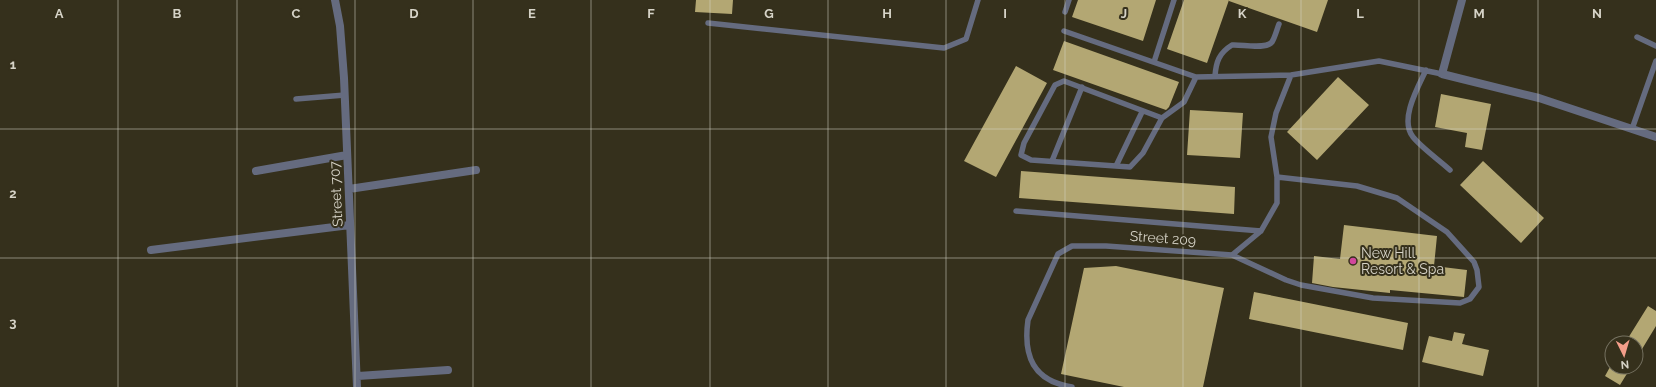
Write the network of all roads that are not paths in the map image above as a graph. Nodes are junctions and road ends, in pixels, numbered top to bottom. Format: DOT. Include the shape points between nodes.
graph roads {
  1 [pos="335,0"];
  2 [pos="978,0"];
  3 [pos="1069,0"];
  4 [pos="1174,0"];
  5 [pos="1462,0"];
  6 [pos="1066,12"];
  7 [pos="708,22"];
  8 [pos="1279,24"];
  9 [pos="1064,31"];
  10 [pos="1637,37"];
  11 [pos="1656,46"];
  12 [pos="1656,61"];
  13 [pos="1154,62"];
  14 [pos="1426,70"];
  15 [pos="1442,74"];
  16 [pos="1291,75"];
  17 [pos="1215,76"];
  18 [pos="1196,77"];
  19 [pos="1082,87"];
  20 [pos="345,95"];
  21 [pos="296,99"];
  22 [pos="1142,112"];
  23 [pos="1162,118"];
  24 [pos="1632,129"];
  25 [pos="1656,137"];
  26 [pos="347,155"];
  27 [pos="1052,161"];
  28 [pos="1116,166"];
  29 [pos="476,170"];
  30 [pos="1450,170"];
  31 [pos="256,171"];
  32 [pos="1277,177"];
  33 [pos="349,189"];
  34 [pos="1016,211"];
  35 [pos="350,225"];
  36 [pos="1261,231"];
  37 [pos="151,250"];
  38 [pos="1232,255"];
  39 [pos="448,370"];
  40 [pos="358,376"];
  41 [pos="357,387"];
  42 [pos="1072,387"];
  1 -- 20 [label="street, Street 707" via="340,26"];
  2 -- 7 [label="lane" via="966,39 944,48"];
  3 -- 6 [label="lane"];
  4 -- 13 [label="lane"];
  5 -- 15 [label="street"];
  8 -- 17 [label="lane" via="1272,42 1268,45 1228,47 1219,56"];
  9 -- 13 [label="lane"];
  10 -- 11 [label="lane"];
  12 -- 24 [label="lane"];
  13 -- 18 [label="lane"];
  14 -- 15 [label="lane"];
  14 -- 16 [label="lane" via="1379,61"];
  14 -- 30 [label="lane" via="1415,92 1408,127 1412,137"];
  15 -- 24 [label="street" via="1539,98"];
  16 -- 17 [label="lane"];
  16 -- 32 [label="lane" via="1276,113 1271,137"];
  17 -- 18 [label="lane"];
  18 -- 23 [label="lane" via="1184,102"];
  19 -- 22 [label="lane"];
  19 -- 27 [label="lane"];
  19 -- 27 [label="lane" via="1064,81 1055,85 1024,142 1021,154 1031,160"];
  20 -- 21 [label="lane"];
  20 -- 26 [label="street, Street 707"];
  22 -- 23 [label="lane"];
  22 -- 28 [label="lane"];
  23 -- 28 [label="lane" via="1143,153 1130,168"];
  24 -- 25 [label="street"];
  26 -- 31 [label="street"];
  26 -- 33 [label="street, Street 707"];
  27 -- 28 [label="lane"];
  29 -- 33 [label="street"];
  32 -- 36 [label="lane" via="1277,203"];
  32 -- 38 [label="lane" via="1357,186 1397,198 1447,232 1474,262 1478,287 1470,299 1460,303 1373,298 1301,285"];
  33 -- 35 [label="street, Street 707"];
  34 -- 36 [label="lane"];
  35 -- 37 [label="street"];
  35 -- 40 [label="street, Street 707"];
  36 -- 38 [label="lane"];
  38 -- 42 [label="lane, Street 209" via="1106,246 1072,246 1058,254 1028,320 1027,342 1031,362 1036,371 1055,382"];
  39 -- 40 [label="street"];
  40 -- 41 [label="street, Street 707"];
}
